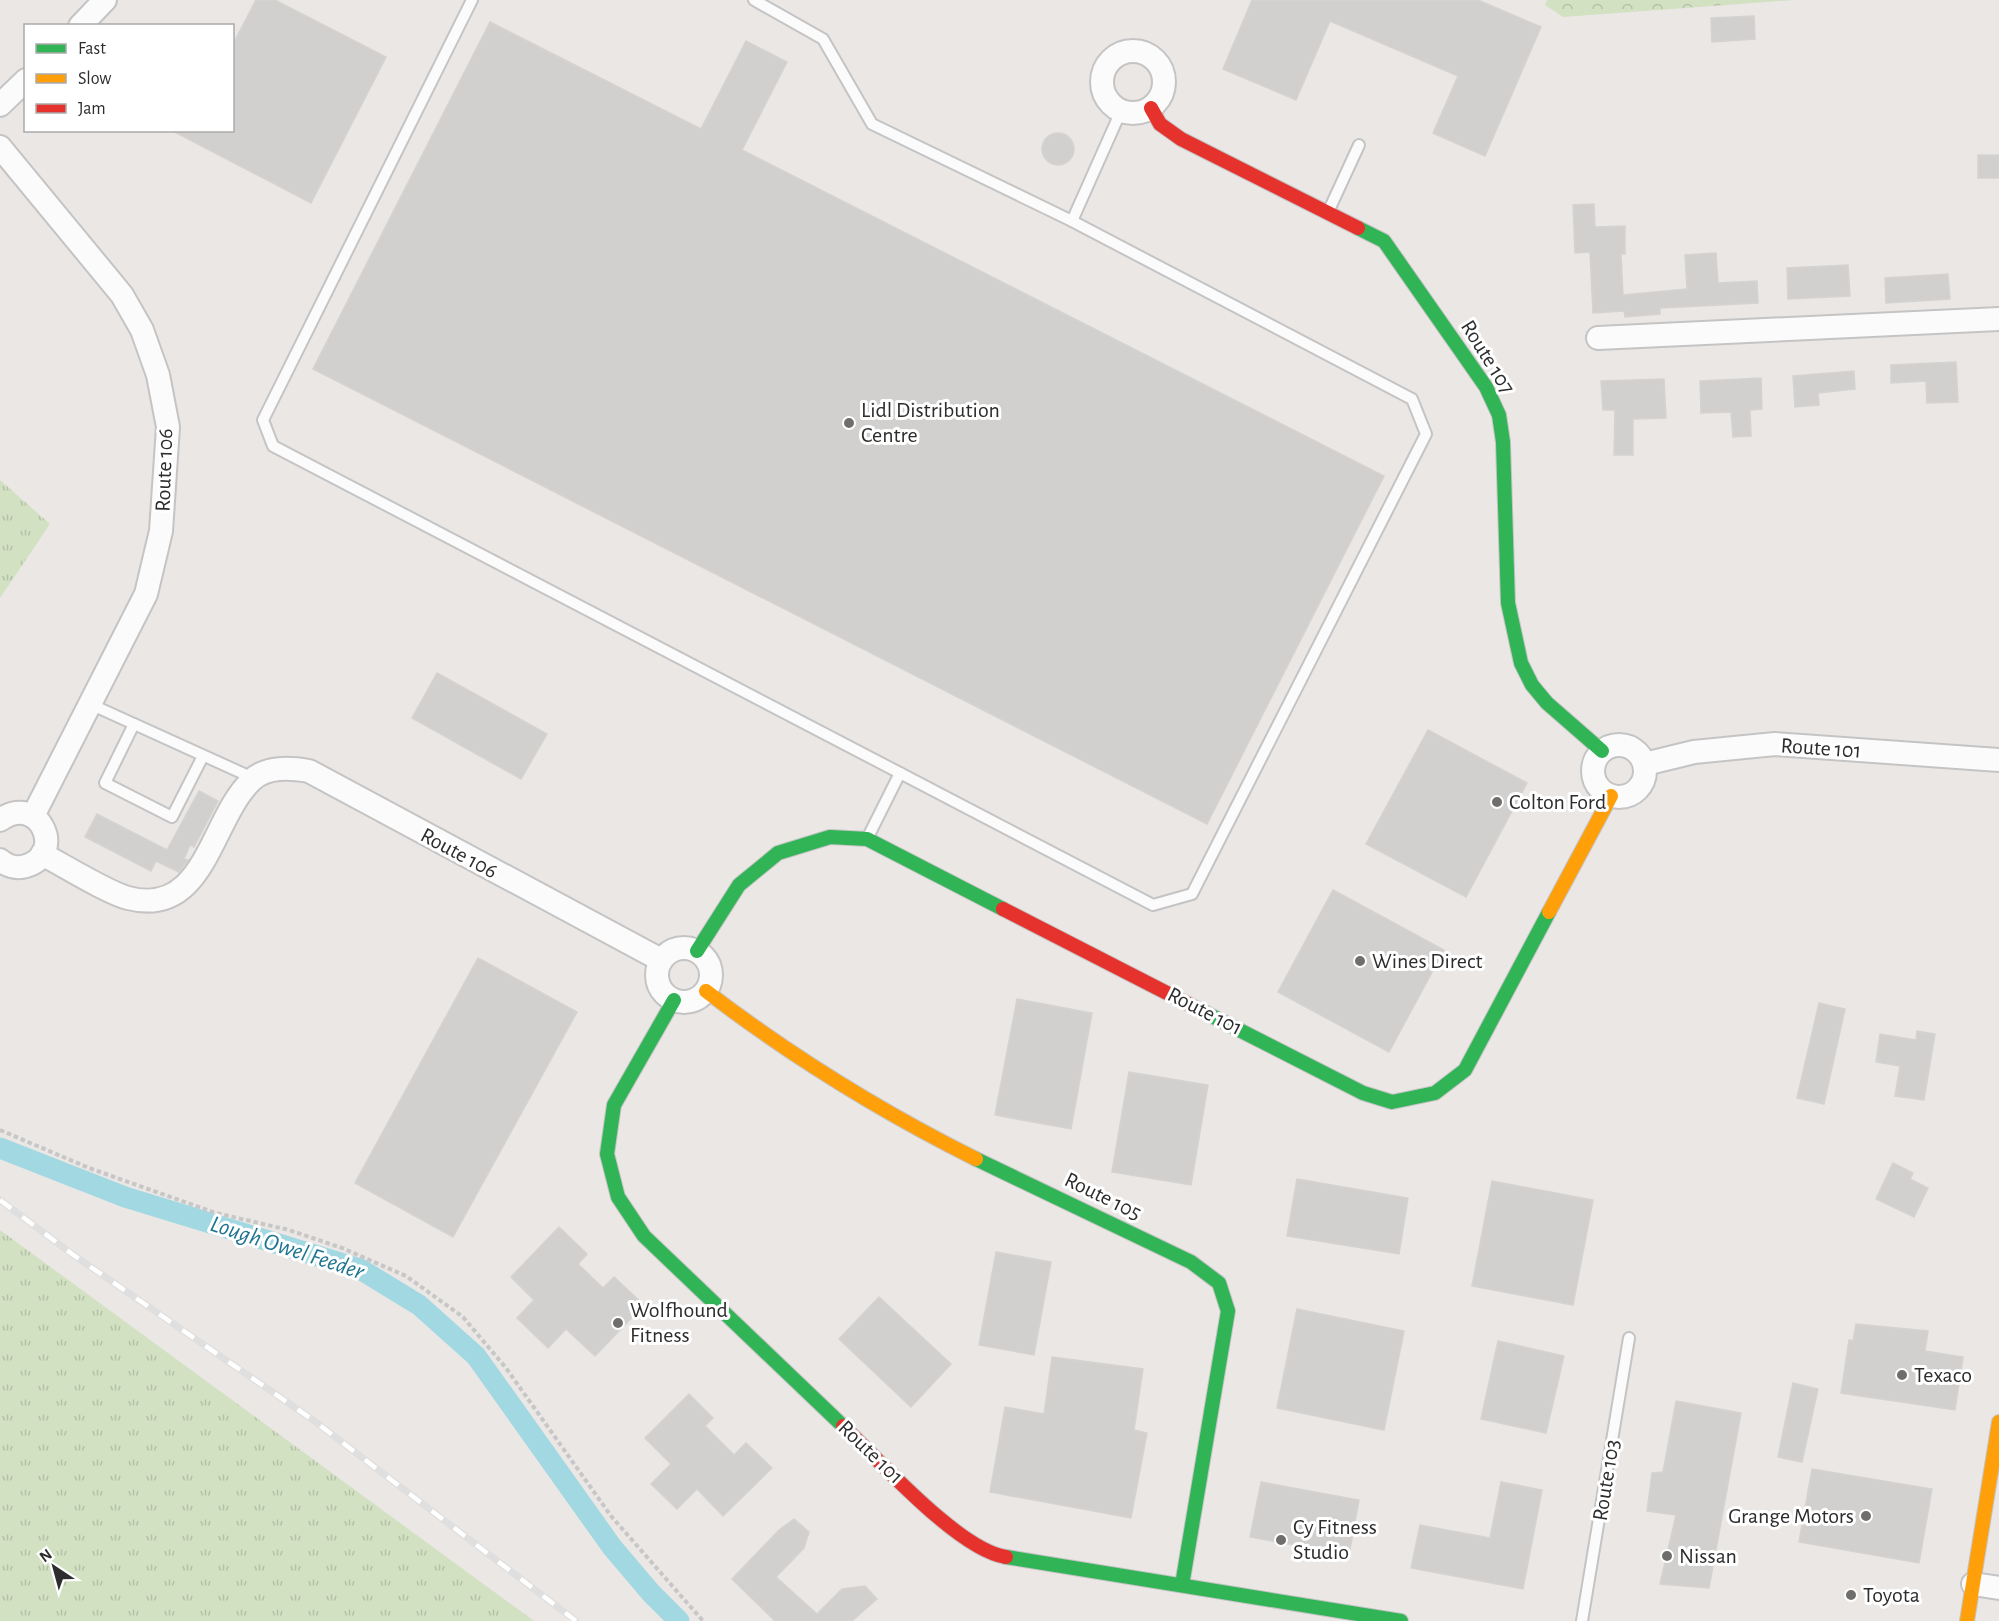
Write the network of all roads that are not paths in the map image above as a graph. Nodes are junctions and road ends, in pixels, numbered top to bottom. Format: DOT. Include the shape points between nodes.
graph roads {
  1 [pos="105,0"];
  2 [pos="472,0"];
  3 [pos="754,0"];
  4 [pos="82,24"];
  5 [pos="24,82"];
  6 [pos="0,105"];
  7 [pos="1151,108"];
  8 [pos="1121,111"];
  9 [pos="1359,145"];
  10 [pos="0,147"];
  11 [pos="1327,213"];
  12 [pos="1072,221"];
  13 [pos="1999,318"];
  14 [pos="1598,338"];
  15 [pos="90,704"];
  16 [pos="134,724"];
  17 [pos="1602,751"];
  18 [pos="203,756"];
  19 [pos="1999,760"];
  20 [pos="1645,764"];
  21 [pos="900,773"];
  22 [pos="253,778"];
  23 [pos="1611,796"];
  24 [pos="33,816"];
  25 [pos="0,820"];
  26 [pos="867,839"];
  27 [pos="42,854"];
  28 [pos="0,860"];
  29 [pos="697,951"];
  30 [pos="661,960"];
  31 [pos="706,991"];
  32 [pos="674,1000"];
  33 [pos="1629,1338"];
  34 [pos="1999,1422"];
  35 [pos="1973,1584"];
  36 [pos="1182,1585"];
  37 [pos="1999,1588"];
  38 [pos="1401,1621"];
  39 [pos="1582,1621"];
  40 [pos="1967,1621"];
  1 -- 4 [label="street"];
  2 -- 21 [label="lane" via="262,420 273,446"];
  3 -- 12 [label="lane" via="823,39 872,124"];
  5 -- 6 [label="street"];
  7 -- 8 [label="street" via="1142,112"];
  7 -- 8 [label="street" via="1163,92 1162,72 1150,57 1131,52 1113,59 1103,77 1106,98"];
  7 -- 11 [label="street, Route 107" via="1160,124 1181,139"];
  8 -- 12 [label="lane"];
  9 -- 11 [label="lane"];
  10 -- 15 [label="street, Route 106" via="122,296 142,330 158,375 168,427 162,531 155,565 146,594"];
  11 -- 17 [label="street, Route 107" via="1384,241 1486,387 1499,415 1503,442 1508,605 1515,645 1532,684"];
  12 -- 21 [label="lane" via="1412,399 1426,434 1192,894 1153,905"];
  13 -- 14 [label="street"];
  15 -- 16 [label="lane"];
  15 -- 24 [label="street, Route 106"];
  16 -- 18 [label="lane"];
  16 -- 18 [label="lane" via="105,783 172,816"];
  17 -- 20 [label="street" via="1610,746 1627,746"];
  17 -- 23 [label="street" via="1593,772 1598,787"];
  18 -- 22 [label="lane"];
  19 -- 20 [label="street, Route 101" via="1775,744 1694,752"];
  20 -- 23 [label="street" via="1640,787 1627,796"];
  21 -- 26 [label="lane"];
  22 -- 27 [label="street" via="236,801 195,877 162,901 127,898"];
  22 -- 30 [label="street, Route 106" via="284,766 309,771"];
  23 -- 26 [label="street, Route 101" via="1465,1070 1435,1093 1392,1102 1363,1093"];
  24 -- 25 [label="street" via="15,812"];
  24 -- 27 [label="street" via="44,829 46,846"];
  26 -- 29 [label="street, Route 101" via="830,837 778,852 739,885"];
  27 -- 28 [label="street" via="37,861 20,867"];
  29 -- 30 [label="street" via="673,950"];
  29 -- 31 [label="street" via="704,956 711,973"];
  30 -- 32 [label="street" via="658,983"];
  31 -- 32 [label="street" via="692,1001"];
  31 -- 36 [label="street, Route 105" via="884,1112 1191,1262 1219,1283 1228,1311"];
  32 -- 36 [label="street, Route 101" via="614,1105 607,1154 618,1197 644,1236 956,1533 991,1555"];
  33 -- 39 [label="lane, Route 103"];
  34 -- 35 [label="street"];
  35 -- 37 [label="street"];
  35 -- 40 [label="street"];
  36 -- 38 [label="street, Route 101"];
}
